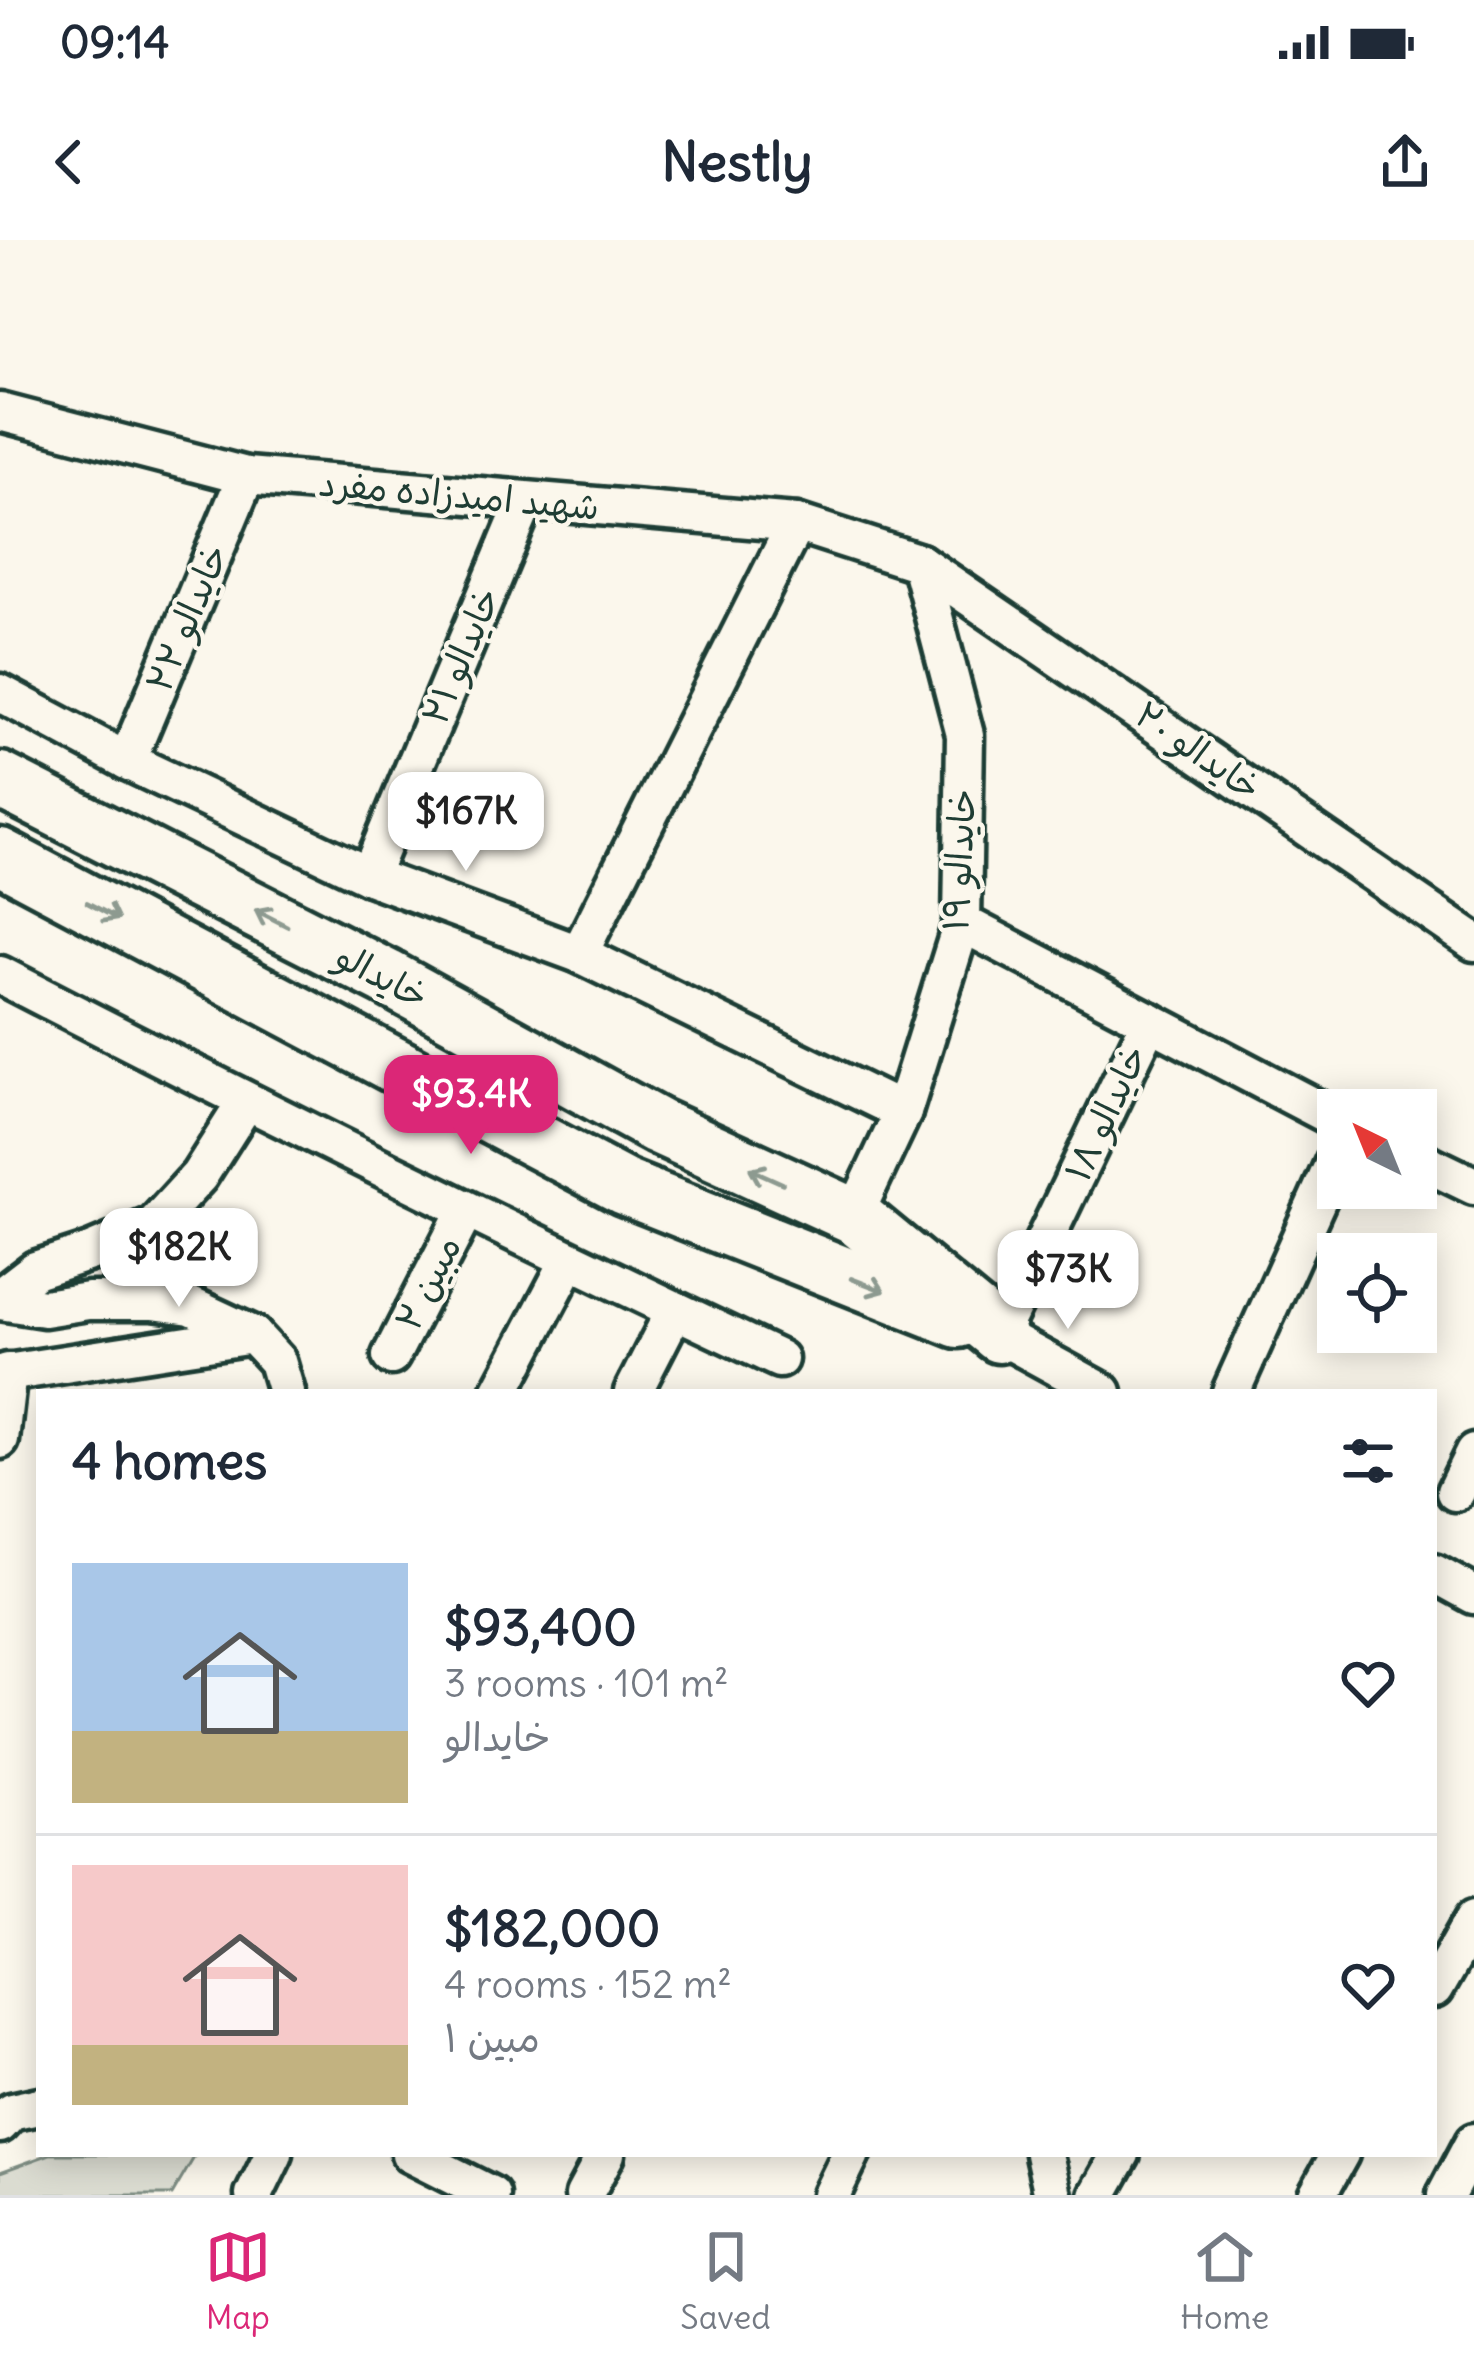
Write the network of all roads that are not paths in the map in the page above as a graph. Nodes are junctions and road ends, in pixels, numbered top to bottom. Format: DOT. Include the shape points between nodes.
graph roads {
  1 [pos="0,412"];
  2 [pos="246,476"];
  3 [pos="525,502"];
  4 [pos="796,523"];
  5 [pos="920,563"];
  6 [pos="0,693"];
  7 [pos="127,760"];
  8 [pos="0,780"];
  9 [pos="0,856"];
  10 [pos="368,876"];
  11 [pos="962,923"];
  12 [pos="1474,942"];
  13 [pos="579,954"];
  14 [pos="0,975"];
  15 [pos="1150,1021"];
  16 [pos="246,1102"];
  17 [pos="1317,1109"];
  18 [pos="903,1112"];
  19 [pos="1437,1168"];
  20 [pos="1474,1186"];
  21 [pos="1317,1201"];
  22 [pos="466,1210"];
  23 [pos="854,1216"];
  24 [pos="569,1261"];
  25 [pos="0,1299"];
  26 [pos="675,1310"];
  27 [pos="253,1335"];
  28 [pos="999,1335"];
  29 [pos="391,1355"];
  30 [pos="779,1359"];
  31 [pos="4,1373"];
  32 [pos="285,1389"];
  33 [pos="502,1389"];
  34 [pos="635,1389"];
  35 [pos="1097,1389"];
  36 [pos="1232,1389"];
  37 [pos="0,1440"];
  38 [pos="1474,1454"];
  39 [pos="1455,1492"];
  40 [pos="1437,1575"];
  41 [pos="1474,1595"];
  42 [pos="1474,1919"];
  43 [pos="1437,1984"];
  44 [pos="36,2107"];
  45 [pos="0,2124"];
  46 [pos="1474,2142"];
  47 [pos="273,2157"];
  48 [pos="416,2157"];
  49 [pos="604,2157"];
  50 [pos="850,2157"];
  51 [pos="1045,2157"];
  52 [pos="1118,2157"];
  53 [pos="1338,2157"];
  54 [pos="254,2195"];
  55 [pos="491,2195"];
  56 [pos="584,2195"];
  57 [pos="832,2195"];
  58 [pos="1053,2195"];
  59 [pos="1098,2195"];
  60 [pos="1317,2195"];
  61 [pos="1446,2195"];
  1 -- 2 [label="street, شهید امیدزاده مفرد"];
  2 -- 3 [label="street, شهید امیدزاده مفرد"];
  2 -- 7 [label="street, خایدالو ۲۲"];
  3 -- 4 [label="street, شهید امیدزاده مفرد"];
  3 -- 10 [label="street, خایدالو ۲۱"];
  4 -- 5 [label="street, شهید امیدزاده مفرد"];
  4 -- 13 [label="street"];
  5 -- 11 [label="street, خایدالو ۱۹" via="965,735"];
  5 -- 12 [label="street, خایدالو ۲۰"];
  6 -- 7 [label="street"];
  7 -- 10 [label="street"];
  23 -- 8 [label="street, خایدالو, one-way" via="656,1126"];
  9 -- 28 [label="street, خایدالو, one-way" via="624,1187"];
  10 -- 13 [label="street"];
  11 -- 15 [label="street"];
  11 -- 18 [label="street, خایدالو ۱۹"];
  13 -- 18 [label="street"];
  14 -- 16 [label="street"];
  15 -- 17 [label="street"];
  15 -- 28 [label="street, خایدالو ۱۸"];
  16 -- 22 [label="street"];
  16 -- 25 [label="street" via="199,1176 154,1225 35,1270"];
  18 -- 23 [label="street, خایدالو ۱۹"];
  19 -- 20 [label="street"];
  21 -- 36 [label="street"];
  22 -- 24 [label="street"];
  22 -- 29 [label="street, مبین ۲"];
  23 -- 28 [label="street, خایدالو"];
  24 -- 26 [label="street"];
  24 -- 33 [label="street"];
  25 -- 27 [label="street" via="44,1309 88,1301 191,1306"];
  26 -- 30 [label="street"];
  26 -- 34 [label="street"];
  27 -- 31 [label="street"];
  27 -- 32 [label="street" via="277,1360"];
  28 -- 35 [label="street, خایدالو"];
  31 -- 37 [label="street"];
  38 -- 39 [label="street"];
  40 -- 41 [label="street"];
  42 -- 43 [label="street"];
  44 -- 45 [label="street" via="11,2112"];
  46 -- 61 [label="street"];
  47 -- 54 [label="street"];
  48 -- 55 [label="street"];
  49 -- 56 [label="street"];
  50 -- 57 [label="street"];
  51 -- 58 [label="street"];
  52 -- 59 [label="street"];
  53 -- 60 [label="street"];
}
